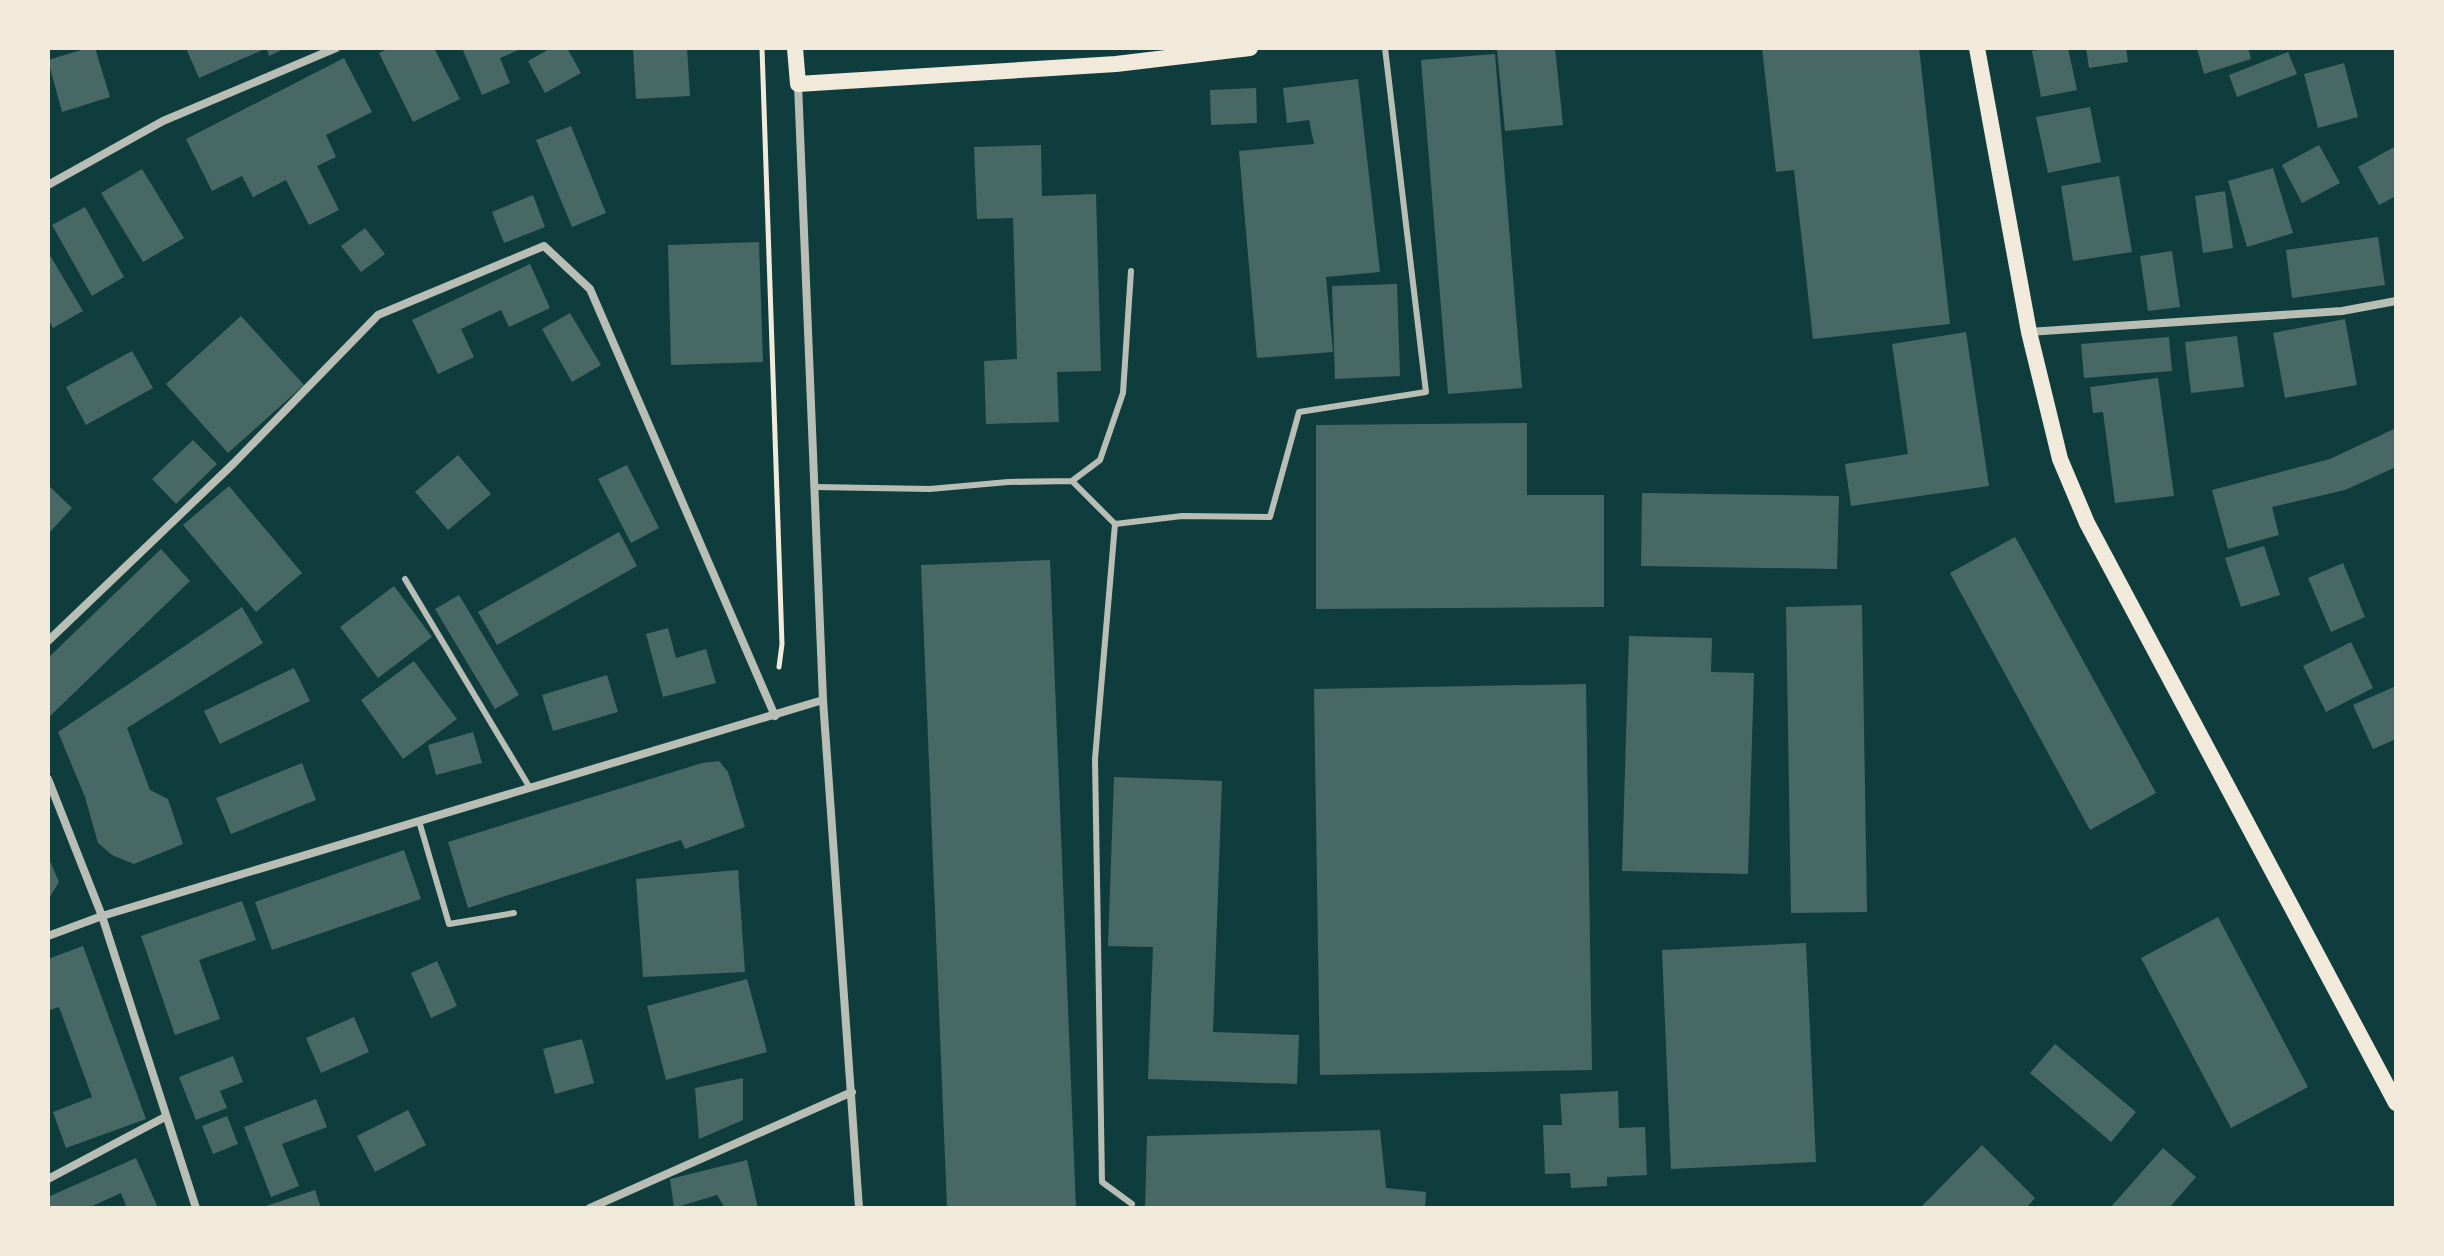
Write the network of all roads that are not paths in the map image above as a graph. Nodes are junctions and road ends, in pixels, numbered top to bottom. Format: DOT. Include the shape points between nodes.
graph roads {
  1 [pos="336,48"];
  2 [pos="795,48"];
  3 [pos="1250,48"];
  4 [pos="1385,48"];
  5 [pos="1977,48"];
  6 [pos="798,84"];
  7 [pos="48,185"];
  8 [pos="1131,271"];
  9 [pos="2396,301"];
  10 [pos="2029,332"];
  11 [pos="1072,481"];
  12 [pos="815,487"];
  13 [pos="1115,524"];
  14 [pos="405,579"];
  15 [pos="48,641"];
  16 [pos="823,700"];
  17 [pos="775,716"];
  18 [pos="48,779"];
  19 [pos="530,788"];
  20 [pos="419,821"];
  21 [pos="514,913"];
  22 [pos="102,916"];
  23 [pos="48,936"];
  24 [pos="852,1092"];
  25 [pos="2396,1103"];
  26 [pos="165,1117"];
  27 [pos="48,1179"];
  28 [pos="1132,1204"];
  29 [pos="196,1208"];
  30 [pos="590,1208"];
  31 [pos="859,1208"];
  1 -- 7 [label="street" via="163,121"];
  2 -- 6 [label="main road"];
  3 -- 6 [label="main road" via="1116,64"];
  4 -- 13 [label="lane" via="1426,392 1299,412 1270,517 1182,516"];
  5 -- 10 [label="main road"];
  6 -- 12 [label="street"];
  8 -- 11 [label="lane" via="1123,393 1100,460"];
  9 -- 10 [label="street" via="2342,311"];
  10 -- 25 [label="main road" via="2060,459 2087,523"];
  11 -- 12 [label="lane" via="930,489"];
  11 -- 13 [label="lane"];
  12 -- 16 [label="street"];
  13 -- 28 [label="lane" via="1095,759 1102,1182"];
  14 -- 19 [label="lane"];
  15 -- 17 [label="street" via="234,463 378,315 544,246 590,289"];
  16 -- 17 [label="street"];
  16 -- 24 [label="street"];
  17 -- 19 [label="street"];
  18 -- 22 [label="street"];
  19 -- 20 [label="street"];
  20 -- 21 [label="lane" via="449,924"];
  20 -- 22 [label="street"];
  22 -- 23 [label="street"];
  22 -- 26 [label="street"];
  24 -- 30 [label="street"];
  24 -- 31 [label="street"];
  26 -- 27 [label="street"];
  26 -- 29 [label="street"];
}
